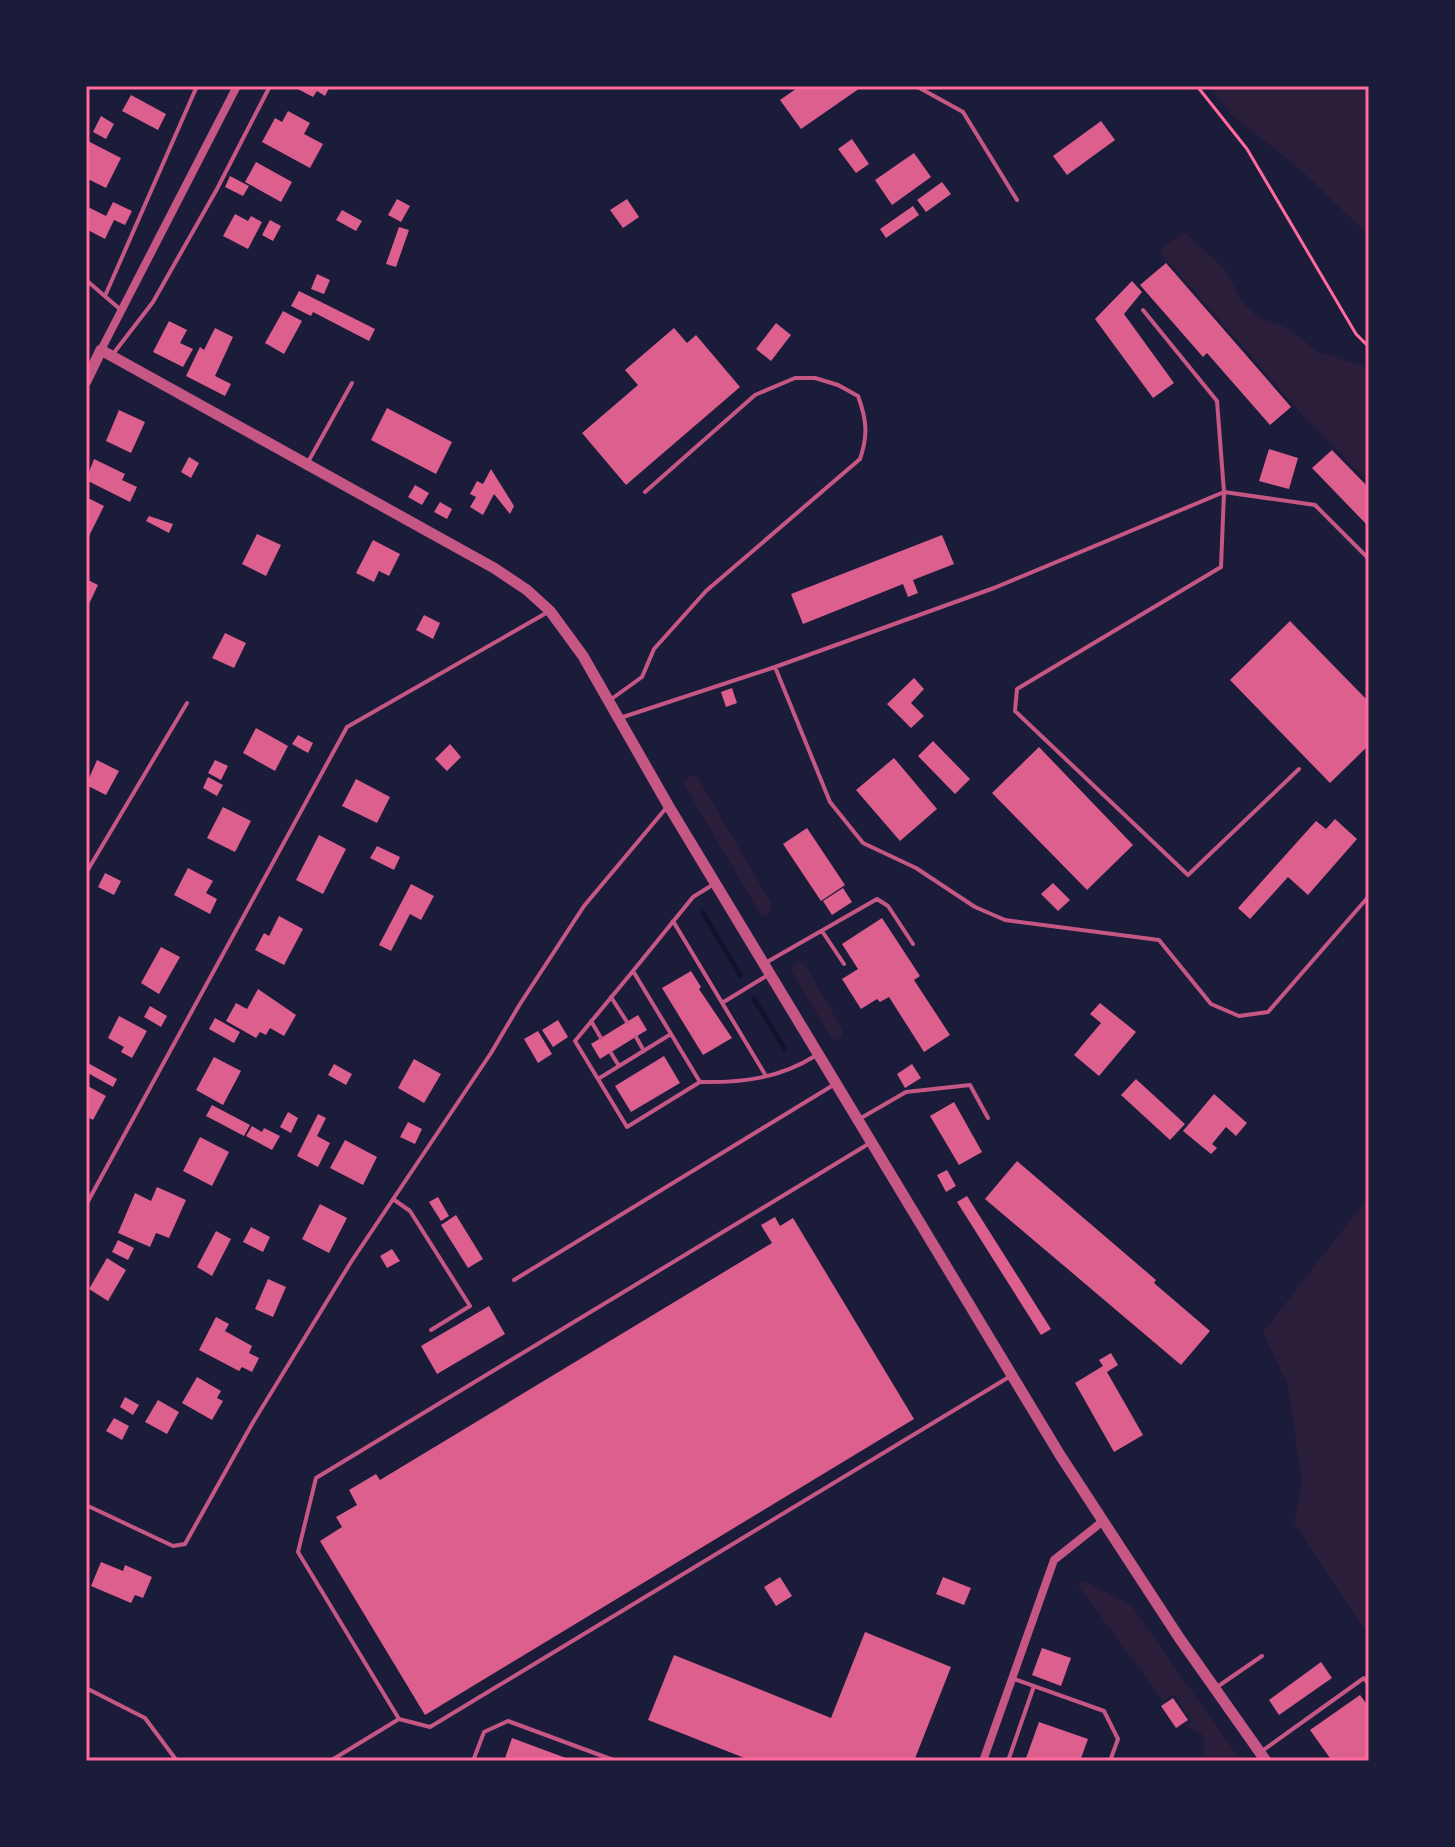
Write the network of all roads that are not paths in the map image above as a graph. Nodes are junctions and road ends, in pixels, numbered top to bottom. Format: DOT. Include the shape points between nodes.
graph roads {
  1 [pos="197,86"];
  2 [pos="237,86"];
  3 [pos="270,86"];
  4 [pos="916,86"];
  5 [pos="1017,200"];
  6 [pos="86,280"];
  7 [pos="105,296"];
  8 [pos="121,310"];
  9 [pos="1143,310"];
  10 [pos="106,353"];
  11 [pos="86,381"];
  12 [pos="352,383"];
  13 [pos="307,464"];
  14 [pos="645,492"];
  15 [pos="1224,492"];
  16 [pos="1369,559"];
  17 [pos="550,611"];
  18 [pos="775,667"];
  19 [pos="608,701"];
  20 [pos="187,703"];
  21 [pos="618,719"];
  22 [pos="1299,769"];
  23 [pos="668,805"];
  24 [pos="86,873"];
  25 [pos="716,882"];
  26 [pos="1369,896"];
  27 [pos="673,921"];
  28 [pos="822,931"];
  29 [pos="913,944"];
  30 [pos="844,964"];
  31 [pos="768,968"];
  32 [pos="633,971"];
  33 [pos="611,997"];
  34 [pos="722,1003"];
  35 [pos="591,1021"];
  36 [pos="627,1022"];
  37 [pos="671,1034"];
  38 [pos="636,1037"];
  39 [pos="601,1038"];
  40 [pos="644,1051"];
  41 [pos="611,1053"];
  42 [pos="819,1053"];
  43 [pos="619,1066"];
  44 [pos="766,1076"];
  45 [pos="598,1079"];
  46 [pos="700,1082"];
  47 [pos="837,1083"];
  48 [pos="988,1118"];
  49 [pos="859,1119"];
  50 [pos="872,1142"];
  51 [pos="393,1199"];
  52 [pos="86,1205"];
  53 [pos="514,1280"];
  54 [pos="431,1330"];
  55 [pos="1012,1375"];
  56 [pos="86,1505"];
  57 [pos="1103,1521"];
  58 [pos="1262,1656"];
  59 [pos="1012,1679"];
  60 [pos="1369,1685"];
  61 [pos="1034,1686"];
  62 [pos="86,1688"];
  63 [pos="1215,1689"];
  64 [pos="399,1719"];
  65 [pos="1263,1756"];
  66 [pos="177,1761"];
  67 [pos="330,1761"];
  68 [pos="473,1761"];
  69 [pos="616,1761"];
  70 [pos="983,1761"];
  71 [pos="1008,1761"];
  72 [pos="1110,1761"];
  1 -- 7 [label="lane"];
  2 -- 8 [label="street"];
  3 -- 10 [label="lane" via="153,302"];
  4 -- 5 [label="lane" via="963,112"];
  6 -- 7 [label="lane"];
  7 -- 8 [label="lane"];
  8 -- 10 [label="street"];
  9 -- 15 [label="lane" via="1217,401"];
  10 -- 11 [label="street"];
  10 -- 13 [label="street"];
  12 -- 13 [label="lane"];
  13 -- 17 [label="street" via="494,568"];
  14 -- 19 [label="lane" via="755,395 795,378 815,378 858,396 866,419 860,459 706,591 654,649 642,677"];
  15 -- 16 [label="lane" via="1315,505"];
  15 -- 18 [label="lane" via="994,588"];
  15 -- 22 [label="lane" via="1221,567 1017,689 1015,711 1188,875"];
  17 -- 19 [label="street"];
  17 -- 52 [label="lane" via="347,727"];
  18 -- 21 [label="lane"];
  18 -- 26 [label="lane" via="830,802 863,843 1005,920 1159,940 1211,1004 1239,1016 1268,1012"];
  19 -- 21 [label="street"];
  20 -- 24 [label="lane"];
  21 -- 23 [label="street"];
  23 -- 25 [label="street"];
  23 -- 51 [label="lane" via="584,906"];
  25 -- 27 [label="lane" via="693,897"];
  25 -- 31 [label="street"];
  27 -- 32 [label="lane"];
  27 -- 34 [label="lane"];
  28 -- 29 [label="lane" via="877,899 888,906"];
  28 -- 30 [label="lane"];
  28 -- 31 [label="lane"];
  31 -- 34 [label="lane"];
  31 -- 42 [label="street"];
  32 -- 33 [label="lane"];
  32 -- 37 [label="lane"];
  33 -- 35 [label="lane"];
  33 -- 36 [label="lane"];
  34 -- 44 [label="lane"];
  35 -- 39 [label="lane"];
  35 -- 45 [label="lane" via="575,1041"];
  37 -- 40 [label="lane"];
  37 -- 46 [label="lane"];
  38 -- 40 [label="lane"];
  40 -- 43 [label="lane"];
  41 -- 43 [label="lane"];
  42 -- 44 [label="lane" via="793,1070"];
  42 -- 47 [label="street"];
  43 -- 45 [label="lane"];
  44 -- 46 [label="lane" via="735,1083"];
  45 -- 46 [label="lane" via="627,1127"];
  47 -- 49 [label="street"];
  47 -- 53 [label="lane"];
  48 -- 49 [label="lane" via="970,1085 906,1092"];
  49 -- 50 [label="street"];
  50 -- 55 [label="street"];
  50 -- 64 [label="lane" via="316,1478 298,1552"];
  51 -- 54 [label="lane" via="410,1211 470,1306"];
  51 -- 56 [label="lane" via="252,1424 185,1544 173,1546"];
  55 -- 57 [label="street"];
  55 -- 64 [label="lane" via="430,1727"];
  57 -- 59 [label="street" via="1054,1560"];
  57 -- 63 [label="street"];
  58 -- 63 [label="lane"];
  59 -- 61 [label="lane"];
  59 -- 70 [label="street"];
  60 -- 65 [label="lane" via="1364,1678"];
  61 -- 71 [label="lane"];
  61 -- 72 [label="lane" via="1104,1711 1118,1739"];
  62 -- 66 [label="lane" via="145,1718"];
  63 -- 65 [label="street"];
  64 -- 67 [label="lane"];
  68 -- 69 [label="lane" via="484,1732 508,1721"];
}
